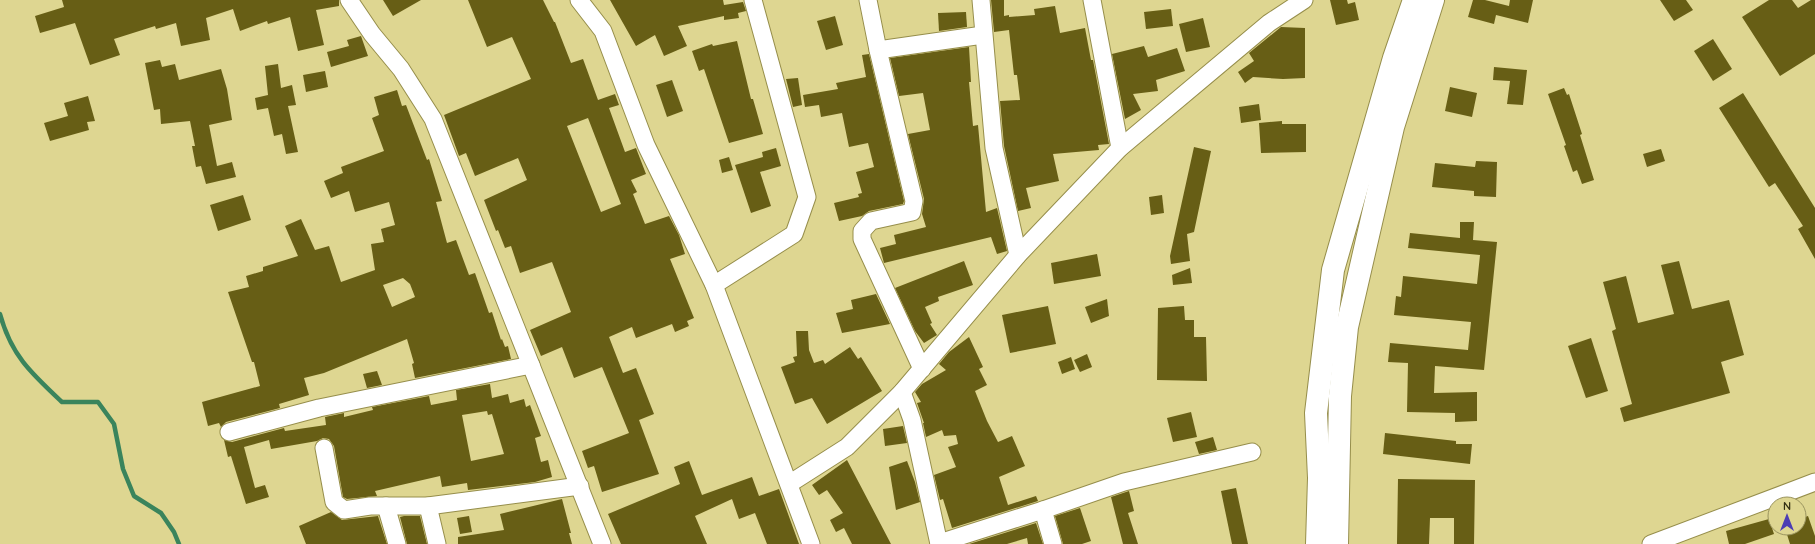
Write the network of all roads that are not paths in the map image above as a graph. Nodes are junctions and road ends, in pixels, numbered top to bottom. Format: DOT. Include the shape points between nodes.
graph roads {
  1 [pos="349,0"];
  2 [pos="579,0"];
  3 [pos="753,0"];
  4 [pos="868,0"];
  5 [pos="981,0"];
  6 [pos="1092,0"];
  7 [pos="1304,0"];
  8 [pos="1414,0"];
  9 [pos="1434,0"];
  10 [pos="983,35"];
  11 [pos="878,50"];
  12 [pos="1120,148"];
  13 [pos="1018,255"];
  14 [pos="714,285"];
  15 [pos="531,365"];
  16 [pos="922,369"];
  17 [pos="902,392"];
  18 [pos="229,432"];
  19 [pos="324,448"];
  20 [pos="1252,452"];
  21 [pos="1815,482"];
  22 [pos="789,484"];
  23 [pos="580,486"];
  24 [pos="386,506"];
  25 [pos="428,506"];
  26 [pos="1043,510"];
  27 [pos="939,543"];
  28 [pos="397,544"];
  29 [pos="437,544"];
  30 [pos="602,544"];
  31 [pos="811,544"];
  32 [pos="1053,544"];
  33 [pos="1317,544"];
  34 [pos="1337,544"];
  35 [pos="1651,544"];
  1 -- 15 [label="street" via="372,34 401,69 433,119"];
  2 -- 14 [label="street" via="603,31 646,144"];
  3 -- 14 [label="street" via="808,197 794,234"];
  4 -- 11 [label="street"];
  5 -- 10 [label="street"];
  6 -- 12 [label="street"];
  7 -- 12 [label="street" via="1269,23"];
  8 -- 33 [label="main road" via="1394,58 1333,270 1316,413 1319,478"];
  9 -- 34 [label="main road" via="1393,127 1347,327 1340,396"];
  10 -- 11 [label="street"];
  10 -- 13 [label="street" via="994,148"];
  11 -- 16 [label="street" via="914,202 912,212 871,221 862,231 862,239"];
  12 -- 13 [label="street"];
  13 -- 16 [label="street"];
  14 -- 22 [label="street"];
  15 -- 18 [label="street" via="319,408"];
  15 -- 23 [label="street"];
  16 -- 17 [label="street"];
  17 -- 22 [label="street" via="847,447"];
  17 -- 27 [label="street" via="912,420"];
  19 -- 24 [label="street" via="334,502 340,508 344,510"];
  20 -- 26 [label="street" via="1124,482"];
  21 -- 35 [label="street"];
  22 -- 31 [label="street"];
  23 -- 25 [label="street"];
  23 -- 30 [label="street"];
  24 -- 25 [label="street"];
  24 -- 28 [label="street"];
  25 -- 29 [label="street"];
  26 -- 27 [label="street"];
  26 -- 32 [label="street"];
}
